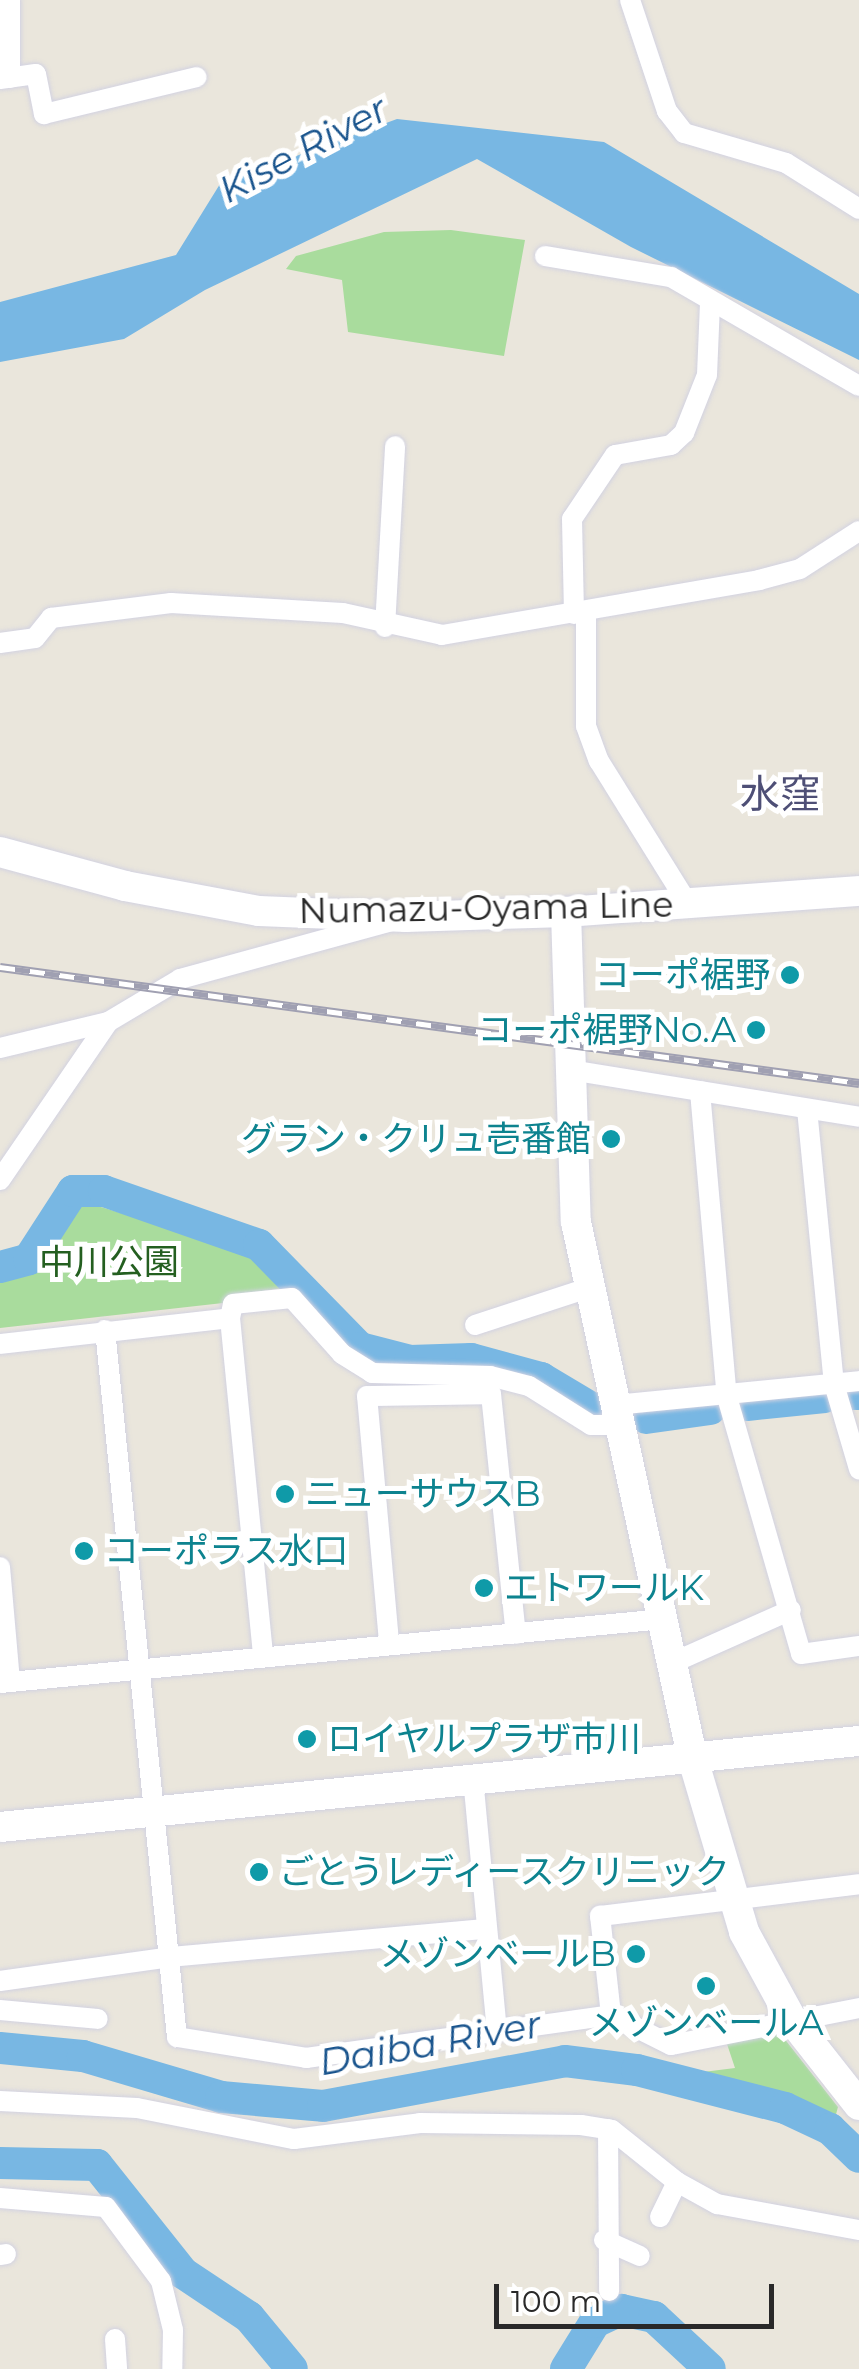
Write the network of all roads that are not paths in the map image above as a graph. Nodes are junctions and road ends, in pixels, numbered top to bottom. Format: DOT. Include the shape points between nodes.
graph roads {
  1 [pos="10,0"];
  2 [pos="630,0"];
  3 [pos="197,77"];
  4 [pos="5,78"];
  5 [pos="859,208"];
  6 [pos="545,256"];
  7 [pos="710,302"];
  8 [pos="859,386"];
  9 [pos="395,446"];
  10 [pos="859,531"];
  11 [pos="580,613"];
  12 [pos="385,627"];
  13 [pos="0,643"];
  14 [pos="0,852"];
  15 [pos="859,891"];
  16 [pos="688,904"];
  17 [pos="566,912"];
  18 [pos="406,917"];
  19 [pos="108,1022"];
  20 [pos="0,1048"];
  21 [pos="570,1070"];
  22 [pos="700,1091"];
  23 [pos="807,1110"];
  24 [pos="859,1117"];
  25 [pos="24,1143"];
  26 [pos="0,1149"];
  27 [pos="0,1180"];
  28 [pos="588,1288"];
  29 [pos="230,1318"];
  30 [pos="474,1325"];
  31 [pos="105,1330"];
  32 [pos="0,1344"];
  33 [pos="859,1382"];
  34 [pos="834,1384"];
  35 [pos="491,1385"];
  36 [pos="726,1397"];
  37 [pos="617,1415"];
  38 [pos="859,1469"];
  39 [pos="0,1567"];
  40 [pos="792,1610"];
  41 [pos="662,1619"];
  42 [pos="516,1634"];
  43 [pos="388,1642"];
  44 [pos="859,1646"];
  45 [pos="262,1654"];
  46 [pos="672,1663"];
  47 [pos="136,1669"];
  48 [pos="5,1682"];
  49 [pos="859,1741"];
  50 [pos="692,1756"];
  51 [pos="473,1778"];
  52 [pos="153,1810"];
  53 [pos="0,1827"];
  54 [pos="859,1884"];
  55 [pos="734,1899"];
  56 [pos="484,1929"];
  57 [pos="170,1957"];
  58 [pos="0,1981"];
  59 [pos="859,2008"];
  60 [pos="0,2010"];
  61 [pos="611,2015"];
  62 [pos="98,2019"];
  63 [pos="792,2020"];
  64 [pos="497,2030"];
  65 [pos="0,2101"];
  66 [pos="859,2105"];
  67 [pos="608,2130"];
  68 [pos="678,2182"];
  69 [pos="0,2198"];
  70 [pos="660,2217"];
  71 [pos="859,2230"];
  72 [pos="604,2240"];
  73 [pos="640,2256"];
  74 [pos="609,2291"];
  75 [pos="115,2339"];
  76 [pos="117,2369"];
  77 [pos="172,2369"];
  1 -- 4 [label="street"];
  2 -- 5 [label="street" via="666,110 684,132 786,163"];
  3 -- 4 [label="street" via="44,114 36,74"];
  6 -- 7 [label="street" via="671,277"];
  7 -- 8 [label="street"];
  7 -- 11 [label="street" via="707,375 684,433 671,445 614,455 572,520"];
  9 -- 12 [label="street"];
  10 -- 11 [label="street" via="800,569"];
  11 -- 12 [label="street" via="442,634"];
  11 -- 16 [label="street" via="586,726 599,761"];
  12 -- 13 [label="street" via="343,613 172,603 51,618 35,638"];
  14 -- 18 [label="street, Numazu-Oyama Line" via="125,886 259,911"];
  15 -- 16 [label="street, Numazu-Oyama Line"];
  16 -- 17 [label="street, Numazu-Oyama Line"];
  17 -- 18 [label="street, Numazu-Oyama Line"];
  17 -- 21 [label="street"];
  18 -- 19 [label="street" via="180,979"];
  19 -- 20 [label="street"];
  19 -- 25 [label="street"];
  21 -- 22 [label="street"];
  21 -- 28 [label="street" via="572,1167"];
  22 -- 23 [label="street"];
  22 -- 36 [label="street"];
  23 -- 24 [label="street"];
  23 -- 34 [label="street"];
  25 -- 26 [label="street"];
  25 -- 27 [label="street"];
  28 -- 30 [label="street"];
  28 -- 37 [label="street"];
  29 -- 31 [label="street"];
  29 -- 35 [label="street" via="232,1304 292,1298 342,1354 372,1373"];
  29 -- 45 [label="street"];
  31 -- 32 [label="street"];
  31 -- 47 [label="street"];
  33 -- 34 [label="street"];
  34 -- 36 [label="street"];
  34 -- 38 [label="street"];
  35 -- 37 [label="street" via="529,1386 591,1425"];
  35 -- 42 [label="street"];
  35 -- 43 [label="street" via="367,1396"];
  36 -- 37 [label="street"];
  36 -- 40 [label="street"];
  37 -- 41 [label="street"];
  39 -- 48 [label="street"];
  40 -- 44 [label="street" via="801,1654"];
  40 -- 46 [label="street"];
  41 -- 42 [label="street"];
  41 -- 46 [label="street"];
  42 -- 43 [label="street"];
  43 -- 45 [label="street"];
  45 -- 47 [label="street"];
  46 -- 50 [label="street"];
  47 -- 48 [label="street"];
  47 -- 52 [label="street"];
  49 -- 50 [label="street"];
  50 -- 51 [label="street"];
  50 -- 55 [label="street"];
  51 -- 52 [label="street"];
  51 -- 56 [label="street"];
  52 -- 53 [label="street"];
  52 -- 57 [label="street"];
  54 -- 55 [label="street"];
  55 -- 61 [label="street" via="600,1916"];
  55 -- 63 [label="street" via="744,1932"];
  56 -- 57 [label="street"];
  56 -- 64 [label="street"];
  57 -- 58 [label="street"];
  57 -- 64 [label="street" via="177,2036 242,2052 306,2058"];
  59 -- 63 [label="street"];
  60 -- 62 [label="street"];
  61 -- 63 [label="street" via="670,2045"];
  61 -- 64 [label="street"];
  63 -- 66 [label="street"];
  65 -- 67 [label="street" via="137,2108 294,2139 452,2122"];
  67 -- 68 [label="street"];
  67 -- 72 [label="street"];
  68 -- 70 [label="street"];
  68 -- 71 [label="street" via="717,2204"];
  69 -- 77 [label="street" via="106,2207 161,2281 173,2330"];
  72 -- 73 [label="street"];
  72 -- 74 [label="street"];
  75 -- 76 [label="street"];
}
